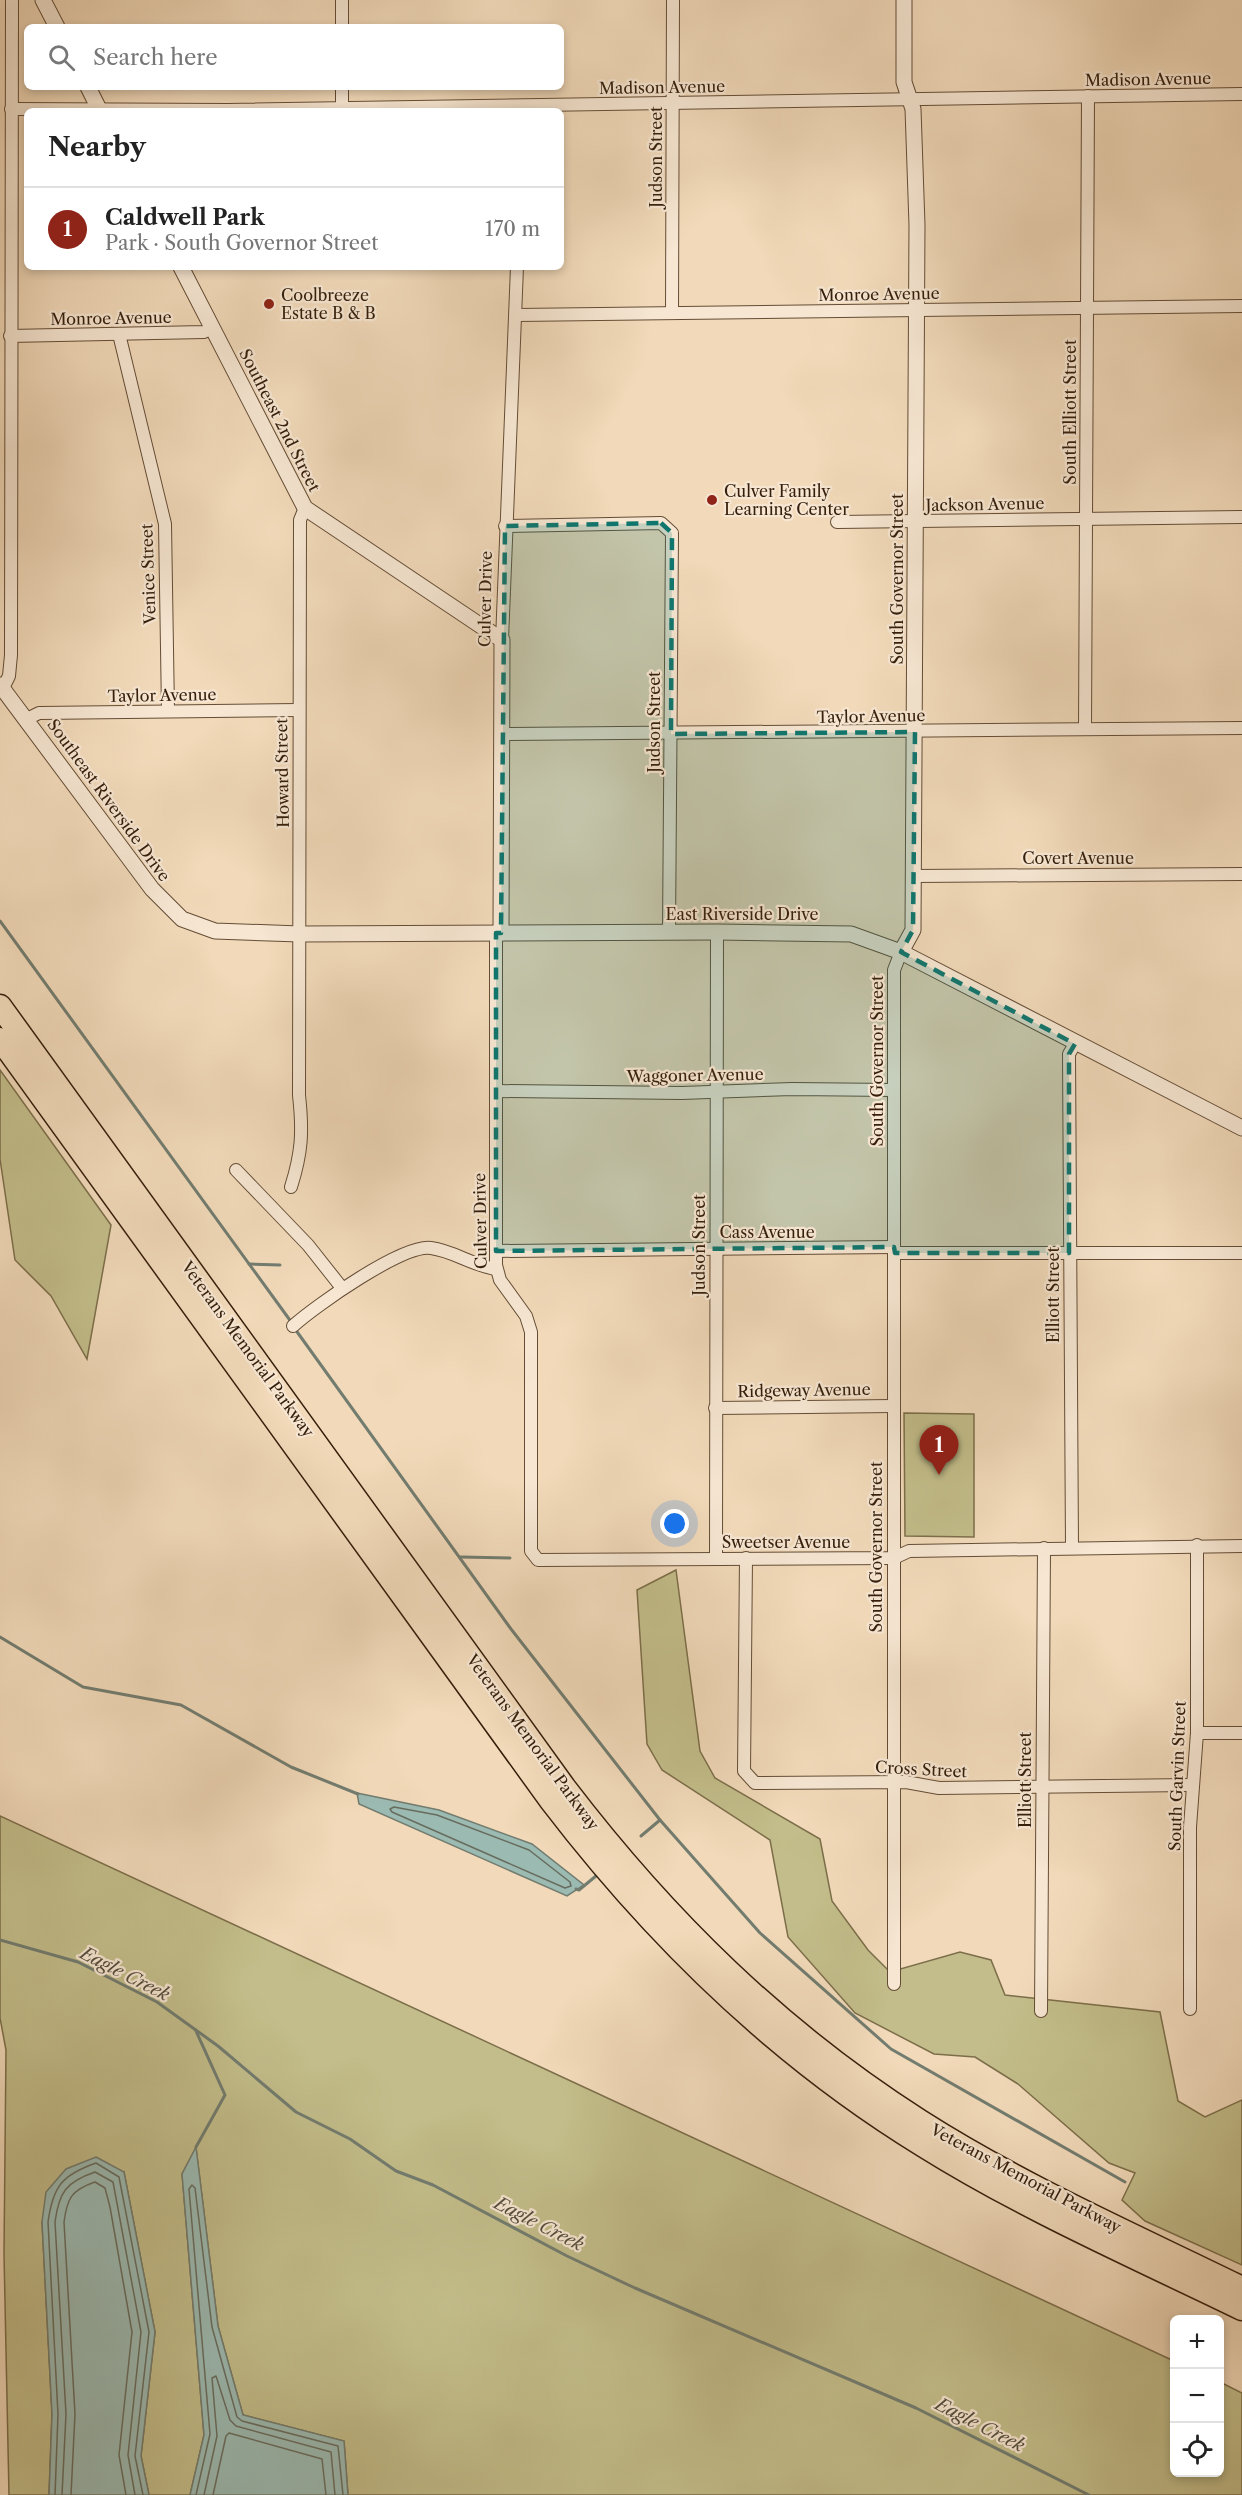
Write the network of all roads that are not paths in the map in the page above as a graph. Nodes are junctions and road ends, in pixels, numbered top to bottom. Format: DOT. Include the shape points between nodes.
graph roads {
  1 [pos="12,0"];
  2 [pos="43,0"];
  3 [pos="342,0"];
  4 [pos="674,0"];
  5 [pos="904,0"];
  6 [pos="55,24"];
  7 [pos="342,24"];
  8 [pos="90,90"];
  9 [pos="342,90"];
  10 [pos="1242,94"];
  11 [pos="1088,96"];
  12 [pos="910,99"];
  13 [pos="672,103"];
  14 [pos="342,107"];
  15 [pos="98,108"];
  16 [pos="304,108"];
  17 [pos="512,108"];
  18 [pos="11,109"];
  19 [pos="24,109"];
  20 [pos="6,269"];
  21 [pos="183,270"];
  22 [pos="517,270"];
  23 [pos="1242,306"];
  24 [pos="1087,308"];
  25 [pos="916,310"];
  26 [pos="672,313"];
  27 [pos="517,315"];
  28 [pos="212,328"];
  29 [pos="119,334"];
  30 [pos="10,336"];
  31 [pos="5,467"];
  32 [pos="306,508"];
  33 [pos="1242,517"];
  34 [pos="1086,519"];
  35 [pos="915,521"];
  36 [pos="837,522"];
  37 [pos="505,526"];
  38 [pos="501,640"];
  39 [pos="1,687"];
  40 [pos="298,710"];
  41 [pos="168,711"];
  42 [pos="27,719"];
  43 [pos="1085,728"];
  44 [pos="1242,728"];
  45 [pos="915,732"];
  46 [pos="501,734"];
  47 [pos="671,734"];
  48 [pos="1242,874"];
  49 [pos="914,876"];
  50 [pos="197,926"];
  51 [pos="669,932"];
  52 [pos="717,932"];
  53 [pos="499,933"];
  54 [pos="300,934"];
  55 [pos="901,952"];
  56 [pos="0,1006"];
  57 [pos="0,1039"];
  58 [pos="1075,1044"];
  59 [pos="894,1090"];
  60 [pos="497,1091"];
  61 [pos="716,1091"];
  62 [pos="1242,1128"];
  63 [pos="236,1170"];
  64 [pos="291,1187"];
  65 [pos="716,1248"];
  66 [pos="894,1250"];
  67 [pos="496,1251"];
  68 [pos="1069,1253"];
  69 [pos="1242,1253"];
  70 [pos="496,1269"];
  71 [pos="342,1288"];
  72 [pos="293,1326"];
  73 [pos="894,1406"];
  74 [pos="715,1408"];
  75 [pos="532,1534"];
  76 [pos="1197,1545"];
  77 [pos="1242,1546"];
  78 [pos="1072,1547"];
  79 [pos="1044,1548"];
  80 [pos="716,1558"];
  81 [pos="746,1558"];
  82 [pos="894,1558"];
  83 [pos="1197,1733"];
  84 [pos="1242,1733"];
  85 [pos="892,1782"];
  86 [pos="1191,1785"];
  87 [pos="1042,1787"];
  88 [pos="894,1984"];
  89 [pos="1190,2009"];
  90 [pos="1041,2011"];
  91 [pos="1242,2288"];
  92 [pos="1242,2309"];
  1 -- 18 [label="street"];
  2 -- 6 [label="street"];
  3 -- 7 [label="street"];
  4 -- 13 [label="street, Judson Street"];
  5 -- 12 [label="street, South Governor Street" via="904,81"];
  8 -- 15 [label="street"];
  9 -- 14 [label="street"];
  10 -- 11 [label="street, Madison Avenue"];
  11 -- 12 [label="street, Madison Avenue"];
  11 -- 24 [label="street, South Elliott Street"];
  12 -- 13 [label="street, Madison Avenue"];
  12 -- 25 [label="street, South Governor Street" via="917,225"];
  13 -- 17 [label="street, Madison Avenue"];
  13 -- 26 [label="street, Judson Street"];
  14 -- 16 [label="street, Madison Avenue"];
  14 -- 17 [label="street, Madison Avenue"];
  18 -- 19 [label="street, Madison Avenue"];
  18 -- 20 [label="street"];
  20 -- 30 [label="street"];
  21 -- 28 [label="street, Southeast 2nd Street"];
  22 -- 27 [label="street, Culver Drive"];
  23 -- 24 [label="street, Monroe Avenue"];
  24 -- 25 [label="street, Monroe Avenue"];
  24 -- 34 [label="street, South Elliott Street"];
  25 -- 26 [label="street, Monroe Avenue"];
  25 -- 35 [label="street, South Governor Street"];
  26 -- 27 [label="street, Monroe Avenue"];
  27 -- 37 [label="street, Culver Drive"];
  28 -- 29 [label="street, Monroe Avenue" via="204,332"];
  28 -- 32 [label="street, Southeast 2nd Street"];
  29 -- 30 [label="street, Monroe Avenue"];
  29 -- 41 [label="street, Venice Street" via="165,524"];
  30 -- 31 [label="street"];
  31 -- 39 [label="street" via="11,656 9,676"];
  32 -- 38 [label="street, Southeast 2nd Street"];
  32 -- 40 [label="street, Howard Street" via="300,520"];
  33 -- 34 [label="street, Jackson Avenue"];
  34 -- 35 [label="street, Jackson Avenue"];
  34 -- 43 [label="street, South Elliott Street"];
  35 -- 36 [label="street, Jackson Avenue"];
  35 -- 45 [label="street, South Governor Street"];
  37 -- 38 [label="street, Culver Drive"];
  37 -- 47 [label="street, Judson Street" via="656,524 666,526 672,533"];
  38 -- 46 [label="street, Culver Drive"];
  39 -- 42 [label="street, Southeast Riverside Drive"];
  40 -- 41 [label="street, Taylor Avenue"];
  40 -- 54 [label="street, Howard Street"];
  41 -- 42 [label="street, Taylor Avenue" via="39,712"];
  42 -- 50 [label="street, Southeast Riverside Drive" via="152,889 172,912"];
  43 -- 44 [label="street, Taylor Avenue"];
  43 -- 45 [label="street, Taylor Avenue"];
  45 -- 47 [label="street, Taylor Avenue"];
  45 -- 49 [label="street, South Governor Street"];
  46 -- 47 [label="street, Taylor Avenue"];
  46 -- 53 [label="street, Culver Drive"];
  47 -- 51 [label="street, Judson Street"];
  48 -- 49 [label="street, Covert Avenue"];
  49 -- 55 [label="street, South Governor Street" via="913,930"];
  50 -- 54 [label="street, East Riverside Drive" via="215,931"];
  51 -- 52 [label="street, East Riverside Drive"];
  51 -- 53 [label="street, East Riverside Drive"];
  52 -- 55 [label="street, East Riverside Drive" via="851,934"];
  52 -- 61 [label="street, Judson Street"];
  53 -- 54 [label="street, East Riverside Drive"];
  53 -- 60 [label="street, Culver Drive"];
  54 -- 64 [label="street, Howard Street" via="299,1095 303,1133 302,1153"];
  55 -- 58 [label="street, East Riverside Drive"];
  55 -- 59 [label="street, South Governor Street" via="894,970"];
  56 -- 91 [label="highway, Veterans Memorial Parkway" via="565,1788 621,1860 694,1939 811,2044 920,2121 1050,2194"];
  57 -- 92 [label="highway, Veterans Memorial Parkway" via="551,1801 600,1865 675,1947 789,2051 923,2146 1023,2202"];
  58 -- 62 [label="street, East Riverside Drive"];
  58 -- 68 [label="street, Elliott Street" via="1069,1054"];
  59 -- 61 [label="street, Waggoner Avenue"];
  59 -- 66 [label="street, South Governor Street"];
  60 -- 61 [label="street, Waggoner Avenue"];
  60 -- 67 [label="street, Culver Drive"];
  61 -- 65 [label="street, Judson Street"];
  63 -- 71 [label="street" via="308,1245"];
  65 -- 66 [label="street, Cass Avenue"];
  65 -- 67 [label="street, Cass Avenue"];
  65 -- 74 [label="street, Judson Street"];
  66 -- 68 [label="street, Cass Avenue"];
  66 -- 73 [label="street, South Governor Street"];
  67 -- 70 [label="street, Culver Drive"];
  68 -- 69 [label="street, Cass Avenue"];
  68 -- 78 [label="street, Elliott Street"];
  70 -- 71 [label="street" via="477,1266 429,1247"];
  70 -- 75 [label="street, Culver Drive" via="526,1316 531,1332"];
  71 -- 72 [label="street"];
  73 -- 74 [label="street, Ridgeway Avenue"];
  73 -- 82 [label="street, South Governor Street"];
  74 -- 80 [label="street, Judson Street"];
  75 -- 80 [label="street, Sweetser Avenue" via="533,1556 545,1561"];
  76 -- 77 [label="street, Sweetser Avenue"];
  76 -- 78 [label="street, Sweetser Avenue"];
  76 -- 83 [label="street, South Garvin Street"];
  78 -- 79 [label="street, Sweetser Avenue"];
  79 -- 82 [label="street, Sweetser Avenue" via="909,1551"];
  79 -- 87 [label="street, Elliott Street"];
  80 -- 81 [label="street, Sweetser Avenue"];
  81 -- 82 [label="street, Sweetser Avenue"];
  81 -- 85 [label="street, Cross Street" via="744,1771 749,1780"];
  82 -- 85 [label="street, South Governor Street"];
  83 -- 84 [label="street"];
  83 -- 86 [label="street, South Garvin Street"];
  85 -- 87 [label="street, Cross Street" via="939,1788"];
  85 -- 88 [label="street, South Governor Street"];
  86 -- 87 [label="street, Cross Street"];
  86 -- 89 [label="street, South Garvin Street"];
  87 -- 90 [label="street, Elliott Street"];
}
